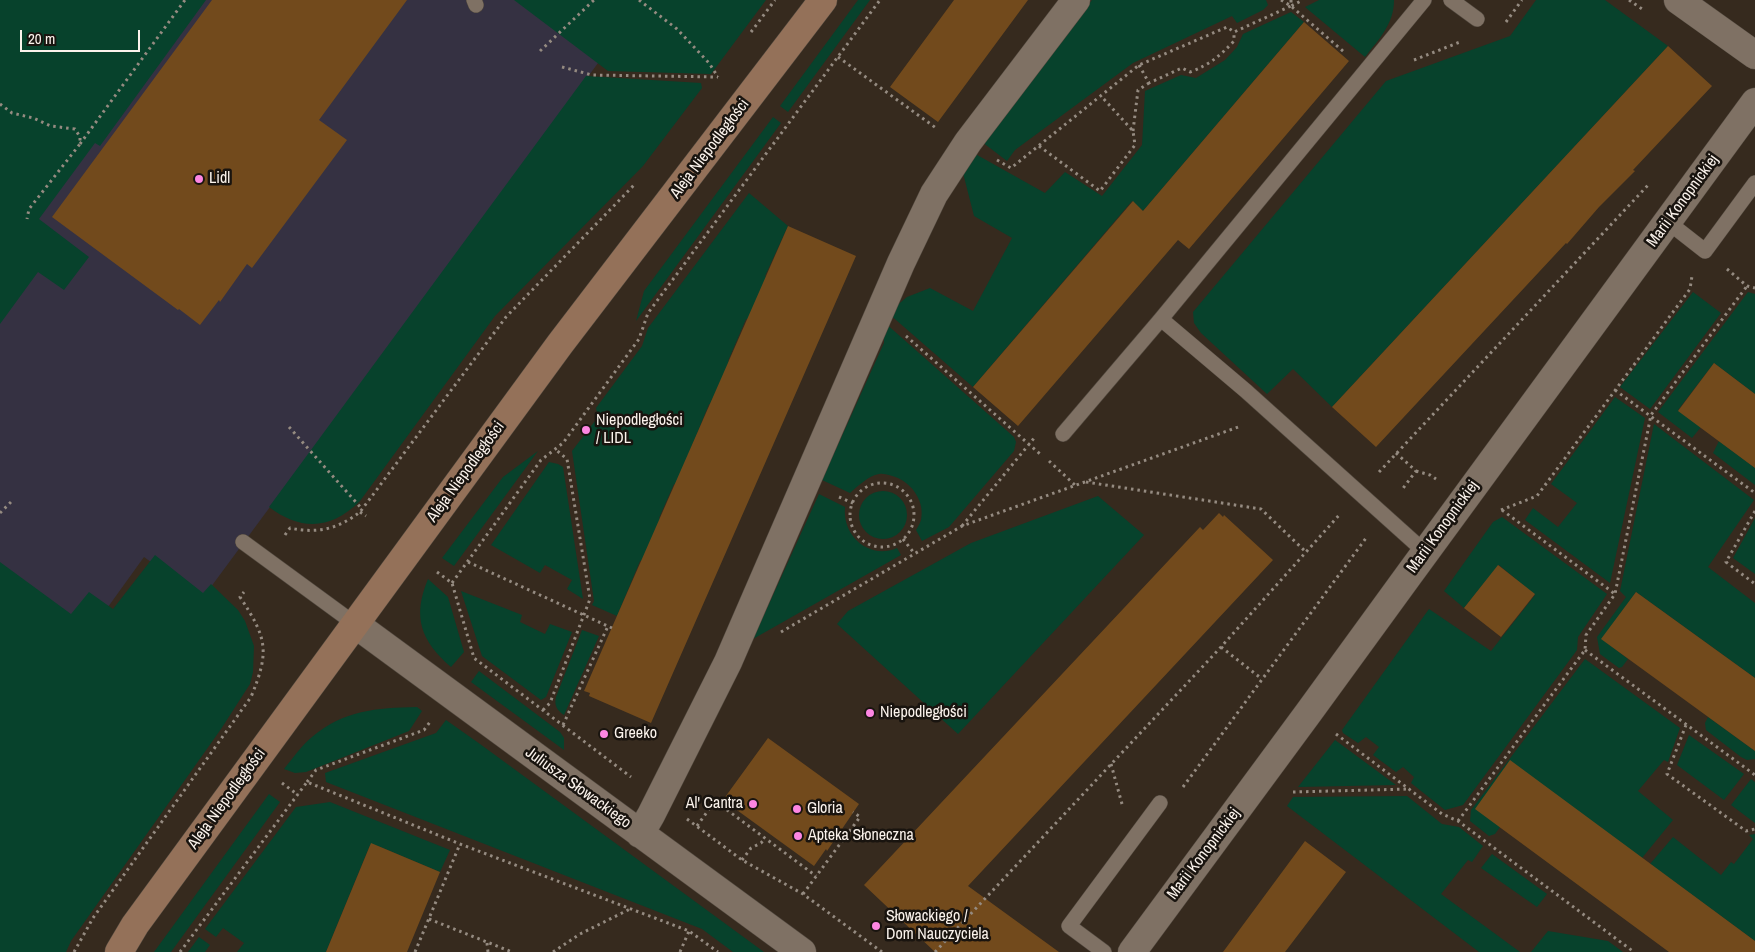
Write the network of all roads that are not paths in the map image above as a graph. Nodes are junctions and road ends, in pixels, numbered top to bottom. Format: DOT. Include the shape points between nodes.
graph roads {
  1 [pos="823,0"];
  2 [pos="1076,0"];
  3 [pos="1424,0"];
  4 [pos="1451,0"];
  5 [pos="1678,0"];
  6 [pos="1477,19"];
  7 [pos="1755,55"];
  8 [pos="1755,102"];
  9 [pos="1755,183"];
  10 [pos="1668,222"];
  11 [pos="1161,319"];
  12 [pos="1063,434"];
  13 [pos="243,542"];
  14 [pos="1425,552"];
  15 [pos="355,624"];
  16 [pos="1160,804"];
  17 [pos="640,834"];
  18 [pos="119,952"];
  19 [pos="802,952"];
  20 [pos="1104,952"];
  21 [pos="1132,952"];
  1 -- 15 [label="street, Aleja Niepodległości" via="560,344"];
  2 -- 17 [label="street" via="968,142 934,194 728,662"];
  3 -- 11 [label="lane"];
  4 -- 6 [label="lane"];
  5 -- 7 [label="street"];
  8 -- 10 [label="street, Marii Konopnickiej"];
  9 -- 10 [label="lane" via="1705,251"];
  10 -- 14 [label="street, Marii Konopnickiej"];
  11 -- 12 [label="lane"];
  11 -- 14 [label="lane"];
  13 -- 15 [label="lane"];
  14 -- 21 [label="street, Marii Konopnickiej"];
  15 -- 17 [label="street, Juliusza Słowackiego"];
  15 -- 18 [label="street, Aleja Niepodległości" via="135,925"];
  16 -- 20 [label="lane" via="1069,926"];
  17 -- 19 [label="street, Juliusza Słowackiego"];
}
